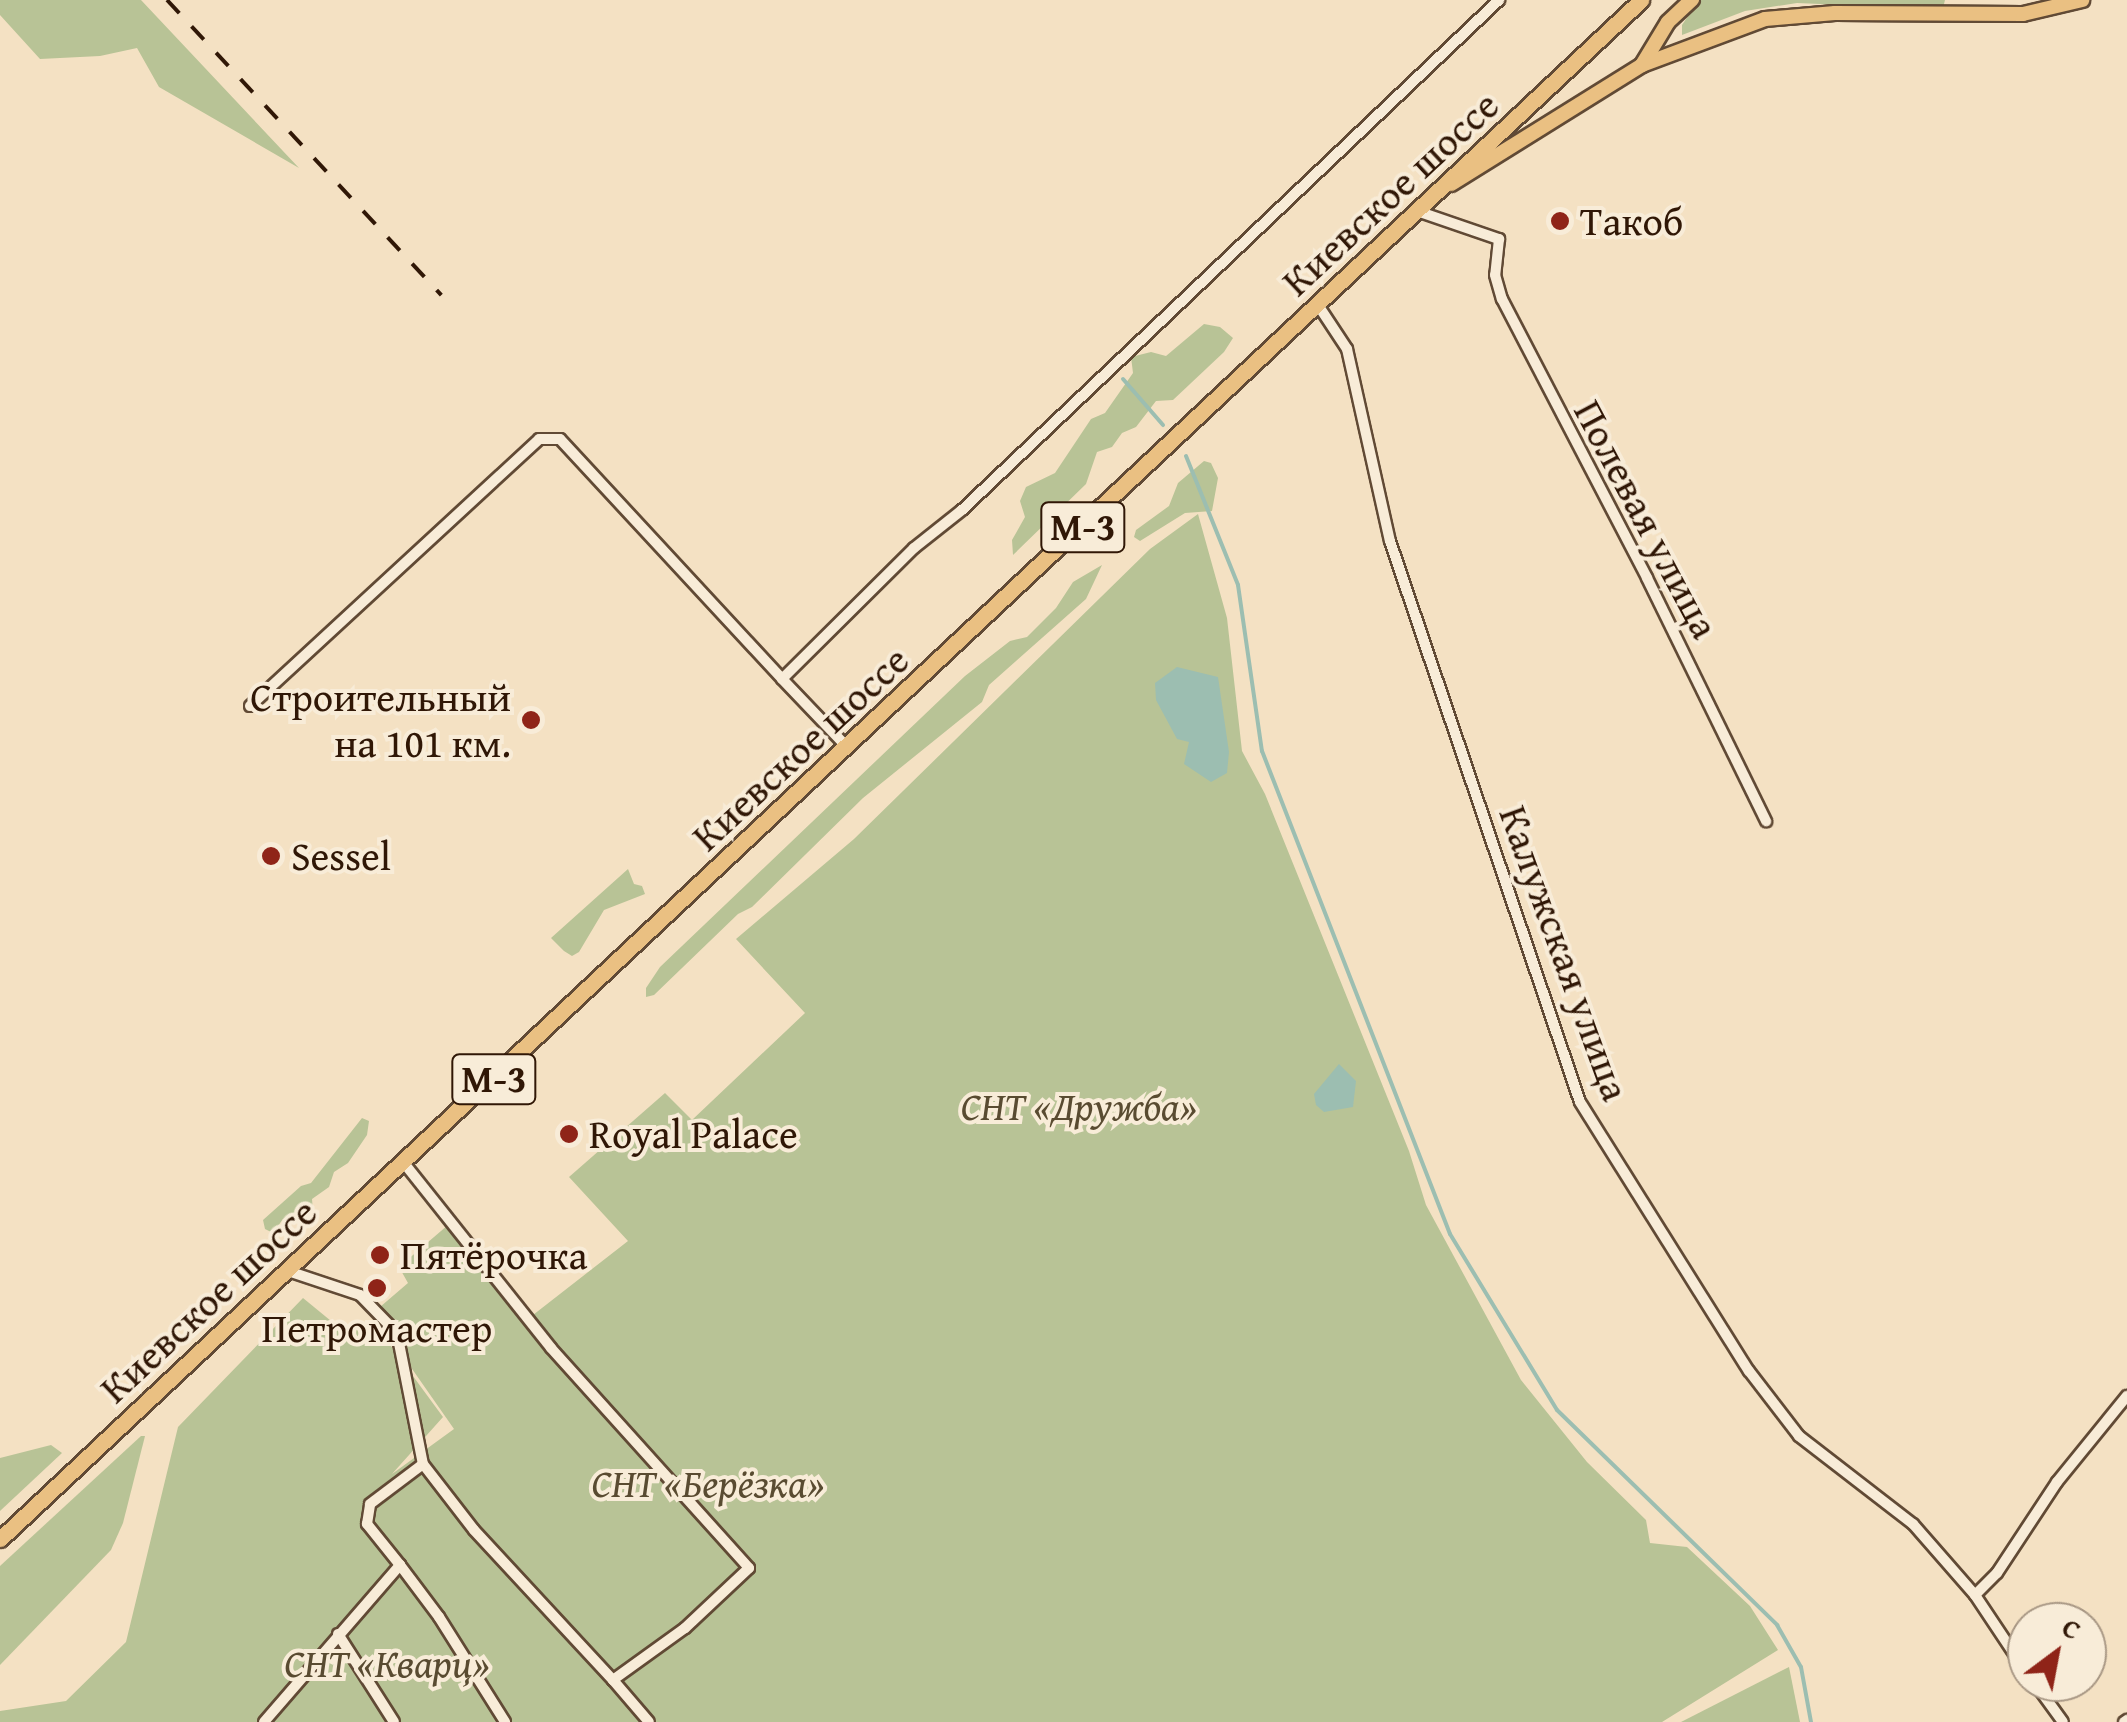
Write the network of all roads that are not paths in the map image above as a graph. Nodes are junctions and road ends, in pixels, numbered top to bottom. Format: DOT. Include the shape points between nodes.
graph roads {
  1 [pos="1500,0"];
  2 [pos="1641,0"];
  3 [pos="1692,0"];
  4 [pos="2082,0"];
  5 [pos="1642,65"];
  6 [pos="1438,193"];
  7 [pos="1418,211"];
  8 [pos="1318,306"];
  9 [pos="782,678"];
  10 [pos="250,706"];
  11 [pos="848,748"];
  12 [pos="1766,821"];
  13 [pos="404,1163"];
  14 [pos="288,1271"];
  15 [pos="2127,1396"];
  16 [pos="423,1464"];
  17 [pos="0,1539"];
  18 [pos="400,1565"];
  19 [pos="1975,1595"];
  20 [pos="338,1634"];
  21 [pos="2007,1643"];
  22 [pos="614,1680"];
  23 [pos="276,1708"];
  24 [pos="264,1722"];
  25 [pos="285,1722"];
  26 [pos="394,1722"];
  27 [pos="505,1722"];
  28 [pos="648,1722"];
  1 -- 9 [label="street"];
  2 -- 6 [label="highway, Киевское шоссе / М-3"];
  3 -- 5 [label="main road" via="1668,22"];
  4 -- 5 [label="main road" via="2023,14 1834,13 1765,20"];
  5 -- 6 [label="main road"];
  6 -- 7 [label="highway, Киевское шоссе / М-3"];
  7 -- 8 [label="highway, Киевское шоссе / М-3"];
  7 -- 12 [label="street, Полевая улица" via="1500,239 1495,275 1502,300"];
  8 -- 11 [label="highway, Киевское шоссе / М-3"];
  8 -- 19 [label="street, Калужская улица" via="1347,349 1390,541 1580,1102 1748,1371 1799,1436 1912,1524"];
  9 -- 10 [label="street" via="560,439 539,439"];
  9 -- 11 [label="street"];
  11 -- 13 [label="highway, Киевское шоссе / М-3"];
  13 -- 14 [label="highway, Киевское шоссе / М-3"];
  13 -- 22 [label="street" via="550,1348 749,1568 685,1628"];
  14 -- 16 [label="street" via="360,1294 397,1333"];
  14 -- 17 [label="highway, Киевское шоссе / М-3"];
  15 -- 19 [label="street"];
  16 -- 18 [label="street" via="370,1504 367,1524"];
  16 -- 22 [label="street" via="474,1530"];
  18 -- 20 [label="street"];
  18 -- 27 [label="street"];
  19 -- 21 [label="street, Калужская улица"];
  20 -- 23 [label="street"];
  20 -- 26 [label="street"];
  22 -- 28 [label="street"];
  23 -- 24 [label="street"];
  23 -- 25 [label="street"];
}
